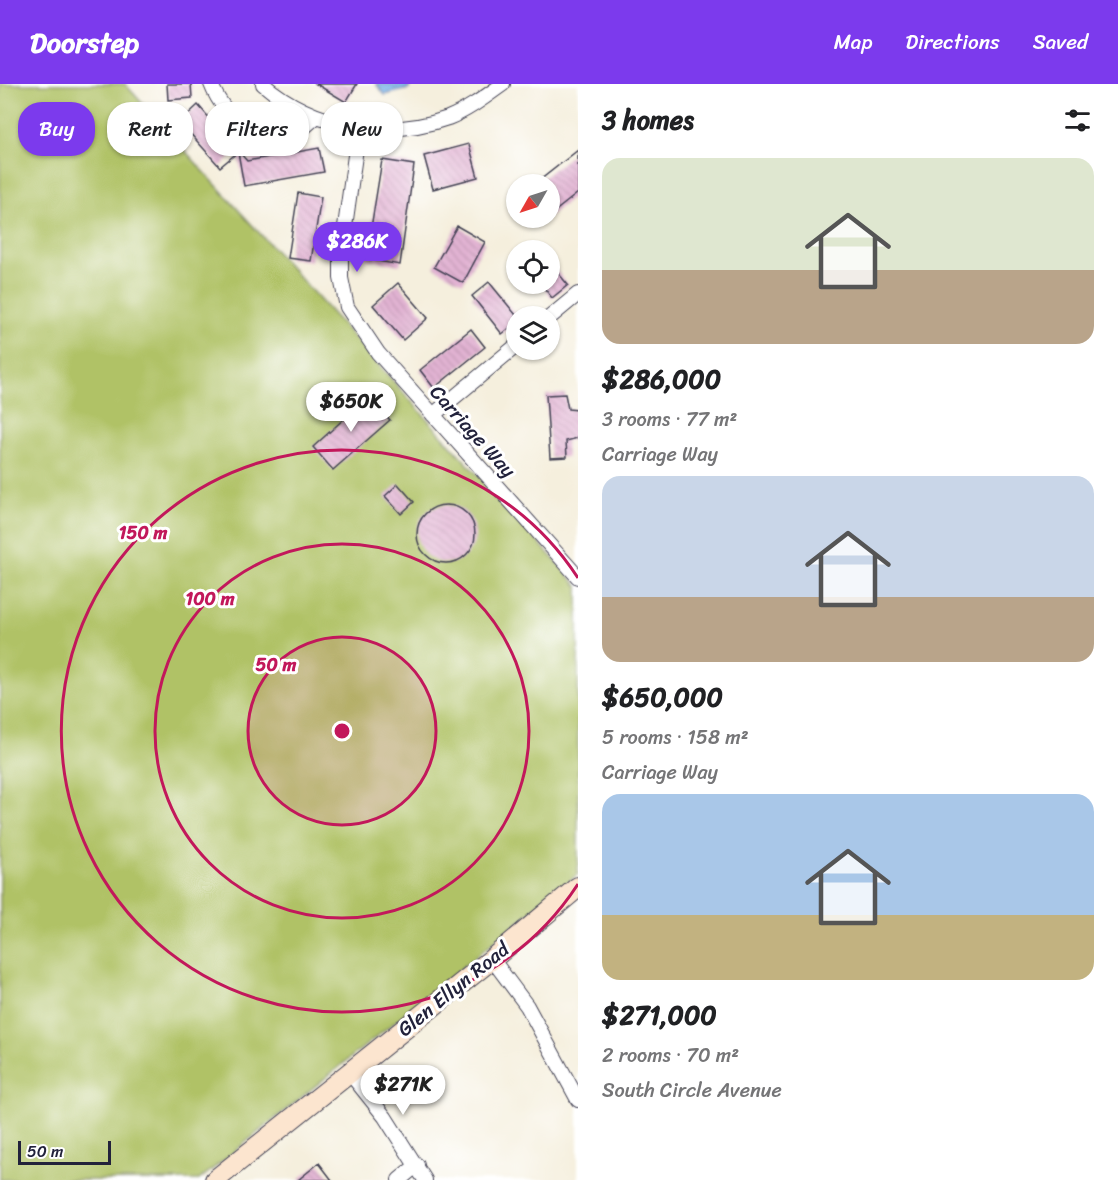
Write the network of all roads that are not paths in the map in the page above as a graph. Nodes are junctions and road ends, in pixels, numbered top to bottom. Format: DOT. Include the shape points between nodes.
graph roads {
  1 [pos="211,84"];
  2 [pos="263,84"];
  3 [pos="502,84"];
  4 [pos="317,116"];
  5 [pos="321,117"];
  6 [pos="403,126"];
  7 [pos="355,156"];
  8 [pos="578,294"];
  9 [pos="560,309"];
  10 [pos="506,354"];
  11 [pos="433,415"];
  12 [pos="578,577"];
  13 [pos="578,887"];
  14 [pos="492,959"];
  15 [pos="349,1072"];
  16 [pos="578,1100"];
  17 [pos="417,1165"];
  18 [pos="214,1180"];
  19 [pos="399,1180"];
  20 [pos="425,1180"];
  1 -- 4 [label="street" via="216,97 255,138 300,131"];
  2 -- 4 [label="street"];
  3 -- 6 [label="street" via="476,104 449,117"];
  4 -- 5 [label="street"];
  7 -- 11 [label="street, Carriage Way" via="341,255 347,307 366,338"];
  8 -- 9 [label="street"];
  10 -- 11 [label="street"];
  11 -- 12 [label="street, Carriage Way"];
  13 -- 14 [label="street, Glen Ellyn Road"];
  14 -- 15 [label="street, Glen Ellyn Road"];
  14 -- 16 [label="street" via="527,1006"];
  15 -- 17 [label="street"];
  15 -- 18 [label="street, Glen Ellyn Road"];
  17 -- 19 [label="street"];
  17 -- 20 [label="street"];
}
